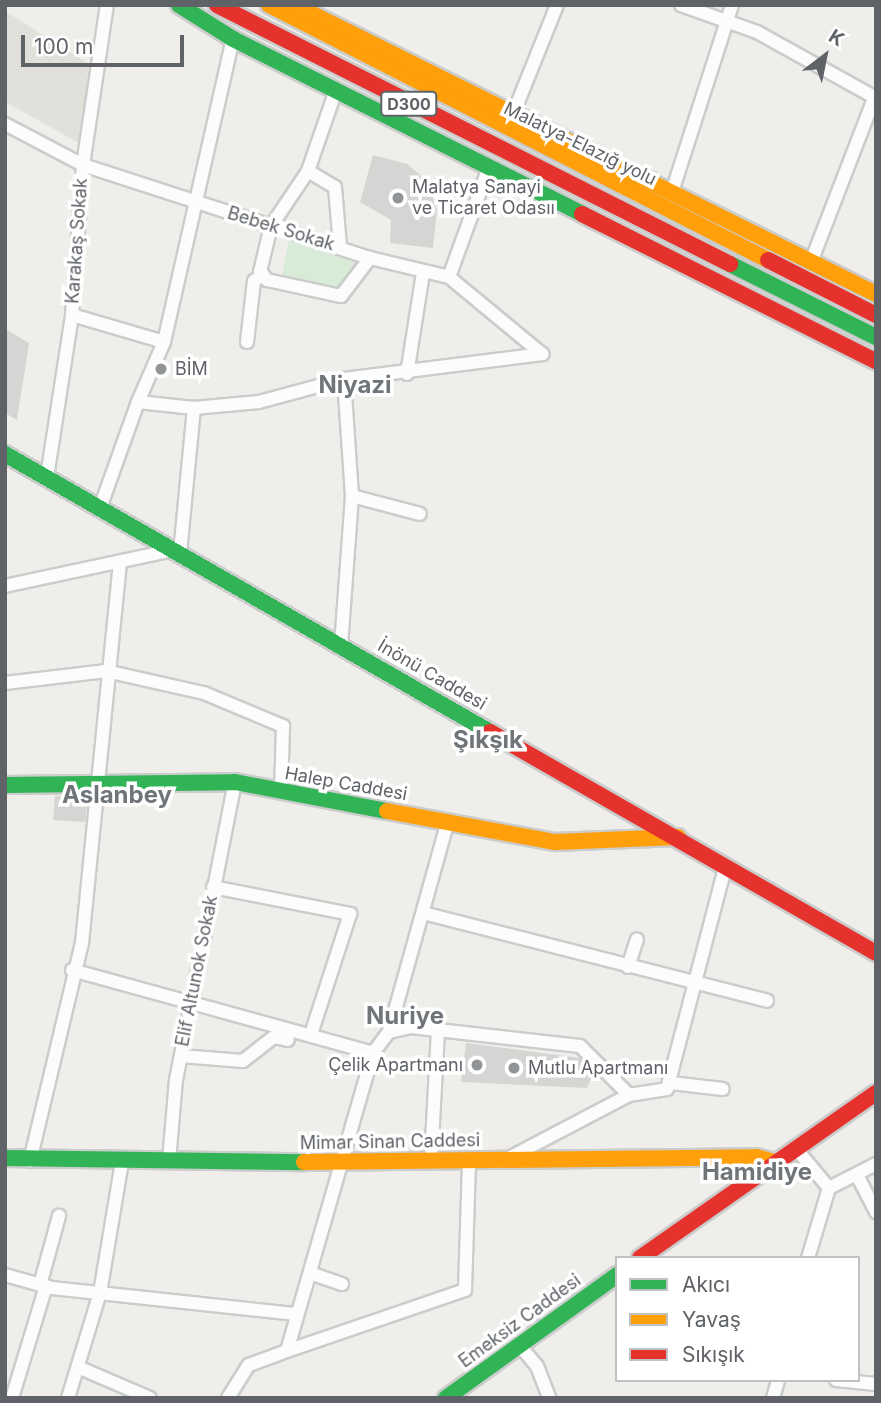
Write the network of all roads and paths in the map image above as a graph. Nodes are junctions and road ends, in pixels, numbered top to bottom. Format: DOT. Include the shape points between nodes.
graph roads {
  1 [pos="107,5"];
  2 [pos="179,5"];
  3 [pos="218,5"];
  4 [pos="269,5"];
  5 [pos="293,5"];
  6 [pos="557,5"];
  7 [pos="681,5"];
  8 [pos="732,5"];
  9 [pos="728,20"];
  10 [pos="233,39"];
  11 [pos="336,90"];
  12 [pos="875,99"];
  13 [pos="514,112"];
  14 [pos="5,124"];
  15 [pos="552,153"];
  16 [pos="83,165"];
  17 [pos="489,166"];
  18 [pos="308,171"];
  19 [pos="650,180"];
  20 [pos="524,185"];
  21 [pos="672,192"];
  22 [pos="192,201"];
  23 [pos="627,214"];
  24 [pos="271,226"];
  25 [pos="340,247"];
  26 [pos="370,258"];
  27 [pos="811,262"];
  28 [pos="423,273"];
  29 [pos="263,275"];
  30 [pos="449,277"];
  31 [pos="876,294"];
  32 [pos="72,315"];
  33 [pos="876,315"];
  34 [pos="876,337"];
  35 [pos="164,342"];
  36 [pos="247,342"];
  37 [pos="876,361"];
  38 [pos="407,374"];
  39 [pos="344,379"];
  40 [pos="138,402"];
  41 [pos="194,408"];
  42 [pos="5,454"];
  43 [pos="5,462"];
  44 [pos="47,477"];
  45 [pos="352,496"];
  46 [pos="100,509"];
  47 [pos="420,514"];
  48 [pos="171,553"];
  49 [pos="120,562"];
  50 [pos="5,586"];
  51 [pos="341,646"];
  52 [pos="106,671"];
  53 [pos="5,684"];
  54 [pos="235,782"];
  55 [pos="102,784"];
  56 [pos="5,785"];
  57 [pos="281,792"];
  58 [pos="448,821"];
  59 [pos="671,838"];
  60 [pos="724,871"];
  61 [pos="213,887"];
  62 [pos="423,912"];
  63 [pos="637,939"];
  64 [pos="876,953"];
  65 [pos="876,961"];
  66 [pos="628,967"];
  67 [pos="72,970"];
  68 [pos="697,987"];
  69 [pos="192,1001"];
  70 [pos="767,1001"];
  71 [pos="438,1030"];
  72 [pos="389,1032"];
  73 [pos="311,1034"];
  74 [pos="288,1040"];
  75 [pos="373,1053"];
  76 [pos="181,1056"];
  77 [pos="671,1083"];
  78 [pos="876,1083"];
  79 [pos="723,1089"];
  80 [pos="876,1093"];
  81 [pos="629,1095"];
  82 [pos="876,1100"];
  83 [pos="785,1157"];
  84 [pos="5,1158"];
  85 [pos="431,1160"];
  86 [pos="469,1160"];
  87 [pos="505,1160"];
  88 [pos="30,1161"];
  89 [pos="169,1161"];
  90 [pos="122,1162"];
  91 [pos="342,1163"];
  92 [pos="876,1164"];
  93 [pos="857,1175"];
  94 [pos="829,1188"];
  95 [pos="876,1212"];
  96 [pos="59,1216"];
  97 [pos="643,1256"];
  98 [pos="809,1256"];
  99 [pos="310,1273"];
  100 [pos="5,1275"];
  101 [pos="615,1276"];
  102 [pos="342,1284"];
  103 [pos="43,1286"];
  104 [pos="100,1293"];
  105 [pos="297,1314"];
  106 [pos="520,1346"];
  107 [pos="287,1351"];
  108 [pos="80,1368"];
  109 [pos="856,1382"];
  110 [pos="876,1384"];
  111 [pos="12,1398"];
  112 [pos="68,1398"];
  113 [pos="150,1398"];
  114 [pos="228,1398"];
  115 [pos="446,1398"];
  116 [pos="549,1398"];
  1 -- 16 [label="street, Karakaş Sokak"];
  2 -- 10 [label="main road"];
  3 -- 23 [label="main road, D300"];
  4 -- 15 [label="main road, Malatya-Elazığ yolu / D300"];
  5 -- 13 [label="main road"];
  6 -- 13 [label="street"];
  7 -- 9 [label="street"];
  8 -- 9 [label="street"];
  9 -- 12 [label="street" via="820,63"];
  9 -- 21 [label="street"];
  10 -- 11 [label="main road"];
  10 -- 22 [label="street"];
  11 -- 17 [label="main road"];
  11 -- 18 [label="street"];
  12 -- 27 [label="street"];
  13 -- 19 [label="main road"];
  14 -- 16 [label="street, Bebek Sokak"];
  15 -- 19 [label="main road"];
  15 -- 33 [label="main road, Malatya-Elazığ yolu / D300"];
  16 -- 22 [label="street, Bebek Sokak"];
  16 -- 32 [label="street, Karakaş Sokak"];
  17 -- 20 [label="main road"];
  17 -- 30 [label="street"];
  18 -- 24 [label="street"];
  18 -- 25 [label="street" via="335,187"];
  19 -- 21 [label="main road"];
  20 -- 23 [label="main road" via="541,184 606,215"];
  20 -- 37 [label="main road"];
  21 -- 27 [label="main road"];
  22 -- 24 [label="street, Bebek Sokak"];
  22 -- 35 [label="street"];
  23 -- 34 [label="main road, D300"];
  24 -- 25 [label="street, Bebek Sokak"];
  24 -- 29 [label="street"];
  25 -- 26 [label="street, Bebek Sokak"];
  26 -- 28 [label="street, Bebek Sokak"];
  26 -- 29 [label="street" via="341,296"];
  27 -- 31 [label="main road"];
  28 -- 30 [label="street, Bebek Sokak"];
  28 -- 38 [label="street"];
  29 -- 36 [label="street" via="254,281"];
  30 -- 38 [label="street" via="542,354"];
  32 -- 35 [label="street"];
  32 -- 44 [label="street, Karakaş Sokak"];
  35 -- 40 [label="street"];
  38 -- 39 [label="street"];
  39 -- 41 [label="street" via="259,402"];
  39 -- 45 [label="street"];
  40 -- 41 [label="street"];
  40 -- 46 [label="street"];
  41 -- 48 [label="street"];
  42 -- 44 [label="main road, İnönü Caddesi"];
  43 -- 48 [label="main road, İnönü Caddesi"];
  44 -- 46 [label="main road, İnönü Caddesi"];
  45 -- 47 [label="street"];
  45 -- 51 [label="street"];
  46 -- 48 [label="main road, İnönü Caddesi"];
  48 -- 49 [label="street"];
  48 -- 51 [label="main road, İnönü Caddesi"];
  48 -- 59 [label="main road, İnönü Caddesi"];
  49 -- 50 [label="street"];
  49 -- 52 [label="street"];
  51 -- 59 [label="main road, İnönü Caddesi"];
  52 -- 53 [label="street"];
  52 -- 55 [label="street"];
  52 -- 57 [label="street" via="204,693 284,726"];
  54 -- 55 [label="main road, Halep Caddesi"];
  54 -- 57 [label="main road, Halep Caddesi"];
  54 -- 61 [label="street, Elif Altunok Sokak"];
  55 -- 56 [label="main road, Halep Caddesi"];
  55 -- 67 [label="street" via="82,943"];
  57 -- 58 [label="main road, Halep Caddesi"];
  58 -- 59 [label="main road, Halep Caddesi" via="555,842"];
  58 -- 62 [label="street"];
  59 -- 60 [label="main road, İnönü Caddesi"];
  59 -- 64 [label="main road, İnönü Caddesi"];
  60 -- 65 [label="main road, İnönü Caddesi"];
  60 -- 68 [label="street"];
  61 -- 69 [label="street, Elif Altunok Sokak"];
  61 -- 73 [label="street" via="349,914"];
  62 -- 66 [label="street"];
  62 -- 72 [label="street"];
  63 -- 66 [label="street"];
  66 -- 68 [label="street"];
  67 -- 69 [label="street"];
  67 -- 88 [label="street"];
  68 -- 70 [label="street"];
  68 -- 77 [label="street"];
  69 -- 73 [label="street"];
  69 -- 76 [label="street, Elif Altunok Sokak"];
  71 -- 72 [label="street"];
  71 -- 81 [label="street" via="580,1046"];
  71 -- 85 [label="street"];
  72 -- 75 [label="street"];
  73 -- 75 [label="street"];
  74 -- 76 [label="street" via="274,1037 243,1061"];
  75 -- 91 [label="street"];
  76 -- 89 [label="street, Elif Altunok Sokak"];
  77 -- 79 [label="street"];
  77 -- 81 [label="street" via="667,1089"];
  78 -- 83 [label="main road"];
  80 -- 83 [label="main road"];
  81 -- 87 [label="street"];
  82 -- 83 [label="main road" via="818,1143"];
  83 -- 87 [label="main road, Mimar Sinan Caddesi"];
  83 -- 94 [label="street"];
  83 -- 97 [label="main road"];
  84 -- 88 [label="main road, Mimar Sinan Caddesi"];
  85 -- 86 [label="main road, Mimar Sinan Caddesi"];
  85 -- 91 [label="main road, Mimar Sinan Caddesi"];
  86 -- 87 [label="main road, Mimar Sinan Caddesi"];
  86 -- 107 [label="street" via="464,1290"];
  88 -- 90 [label="main road, Mimar Sinan Caddesi"];
  89 -- 90 [label="main road, Mimar Sinan Caddesi"];
  89 -- 91 [label="main road, Mimar Sinan Caddesi"];
  90 -- 104 [label="street"];
  91 -- 99 [label="street"];
  92 -- 93 [label="street"];
  93 -- 94 [label="street"];
  93 -- 95 [label="street"];
  94 -- 98 [label="street"];
  96 -- 103 [label="street"];
  99 -- 102 [label="street"];
  99 -- 105 [label="street"];
  100 -- 103 [label="street"];
  101 -- 106 [label="main road, Emeksiz Caddesi"];
  103 -- 104 [label="street"];
  103 -- 111 [label="street"];
  104 -- 105 [label="street"];
  104 -- 108 [label="street"];
  105 -- 107 [label="street"];
  106 -- 115 [label="main road, Emeksiz Caddesi"];
  106 -- 116 [label="street" via="537,1366"];
  107 -- 114 [label="street" via="249,1365"];
  108 -- 112 [label="street"];
  108 -- 113 [label="street"];
  109 -- 110 [label="street"];
}
